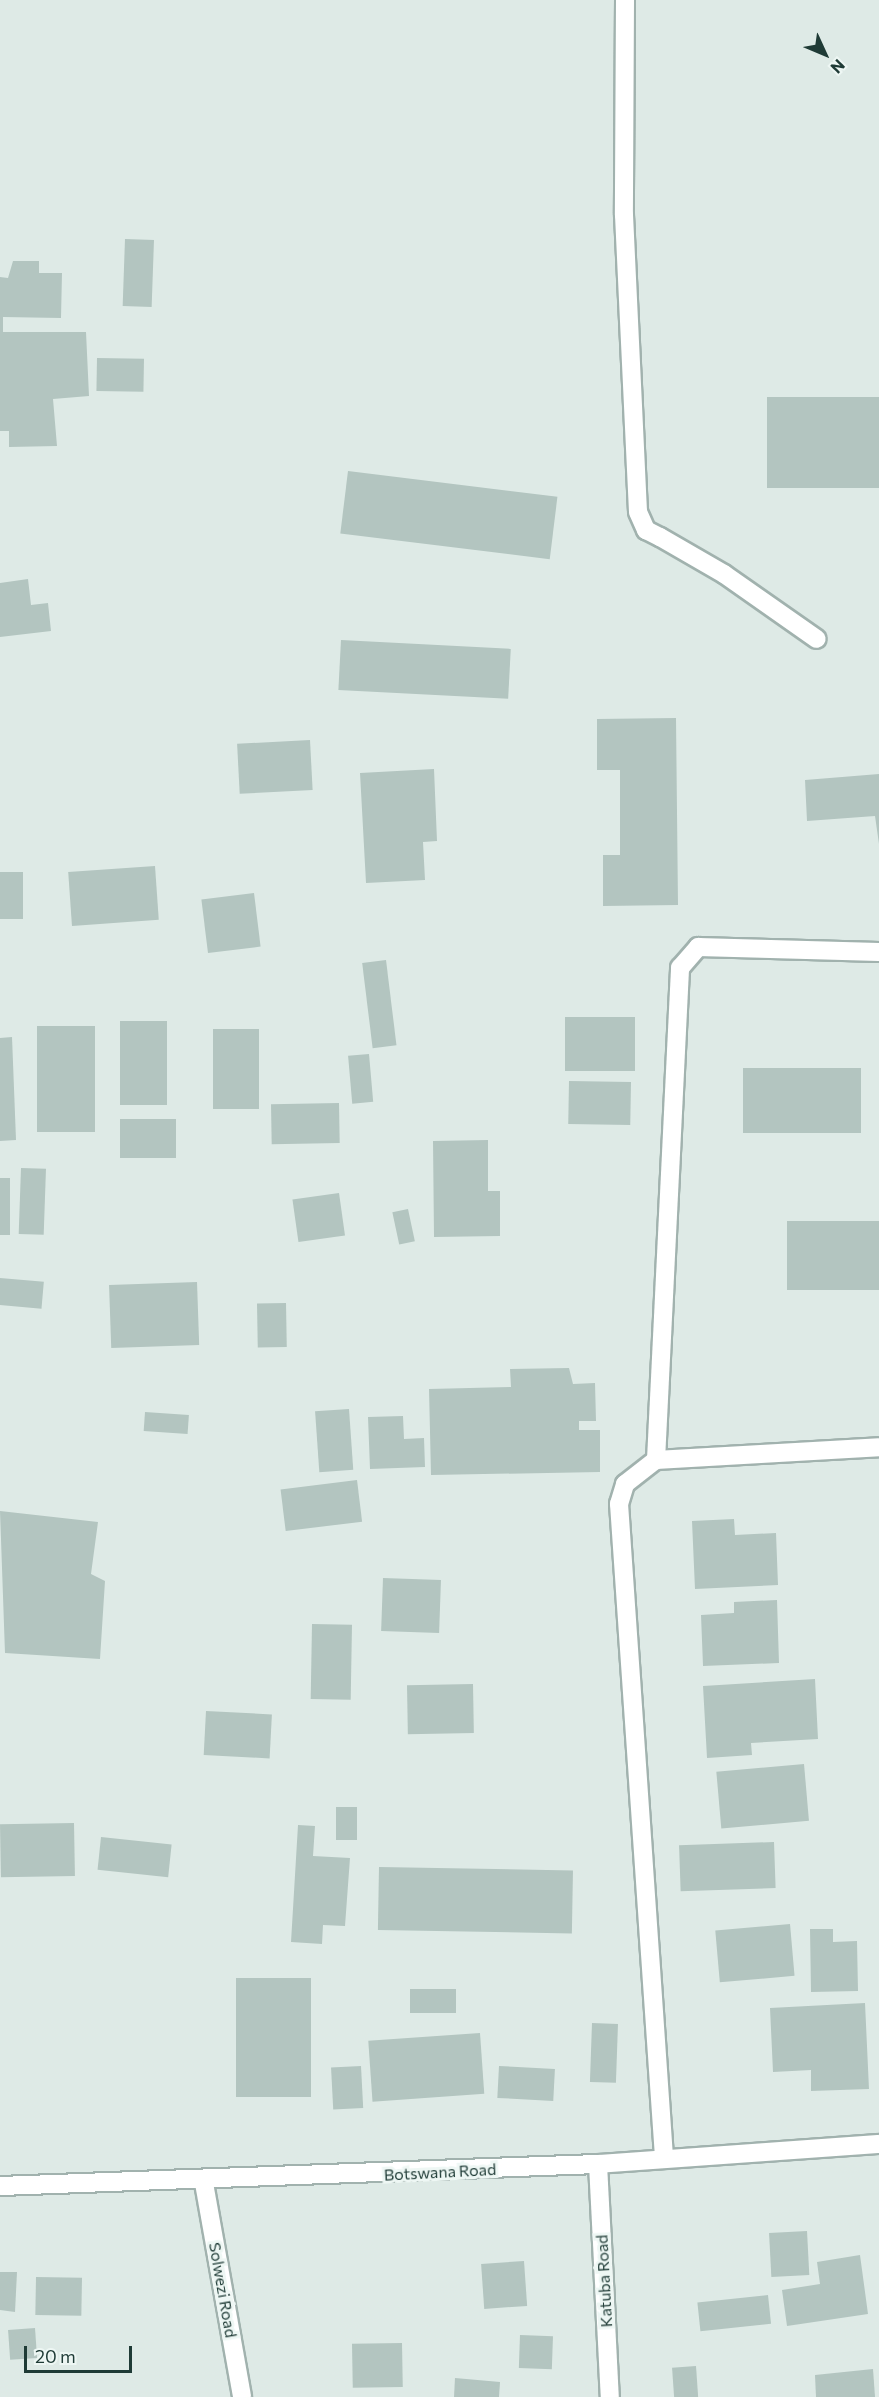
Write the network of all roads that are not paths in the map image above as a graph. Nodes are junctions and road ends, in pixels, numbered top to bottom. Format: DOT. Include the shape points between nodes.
graph roads {
  1 [pos="625,0"];
  2 [pos="817,639"];
  3 [pos="879,952"];
  4 [pos="879,1447"];
  5 [pos="656,1460"];
  6 [pos="879,2144"];
  7 [pos="663,2157"];
  8 [pos="598,2164"];
  9 [pos="204,2183"];
  10 [pos="0,2186"];
  11 [pos="242,2397"];
  12 [pos="610,2397"];
  1 -- 2 [label="street" via="624,215 638,512 646,530 724,574"];
  3 -- 5 [label="street" via="698,947 682,960"];
  4 -- 5 [label="street"];
  5 -- 7 [label="street" via="625,1484 619,1504"];
  6 -- 7 [label="street, Botswana Road"];
  7 -- 8 [label="street, Botswana Road"];
  8 -- 9 [label="street, Botswana Road"];
  8 -- 12 [label="street, Katuba Road"];
  9 -- 10 [label="street, Botswana Road"];
  9 -- 11 [label="street, Solwezi Road"];
}
